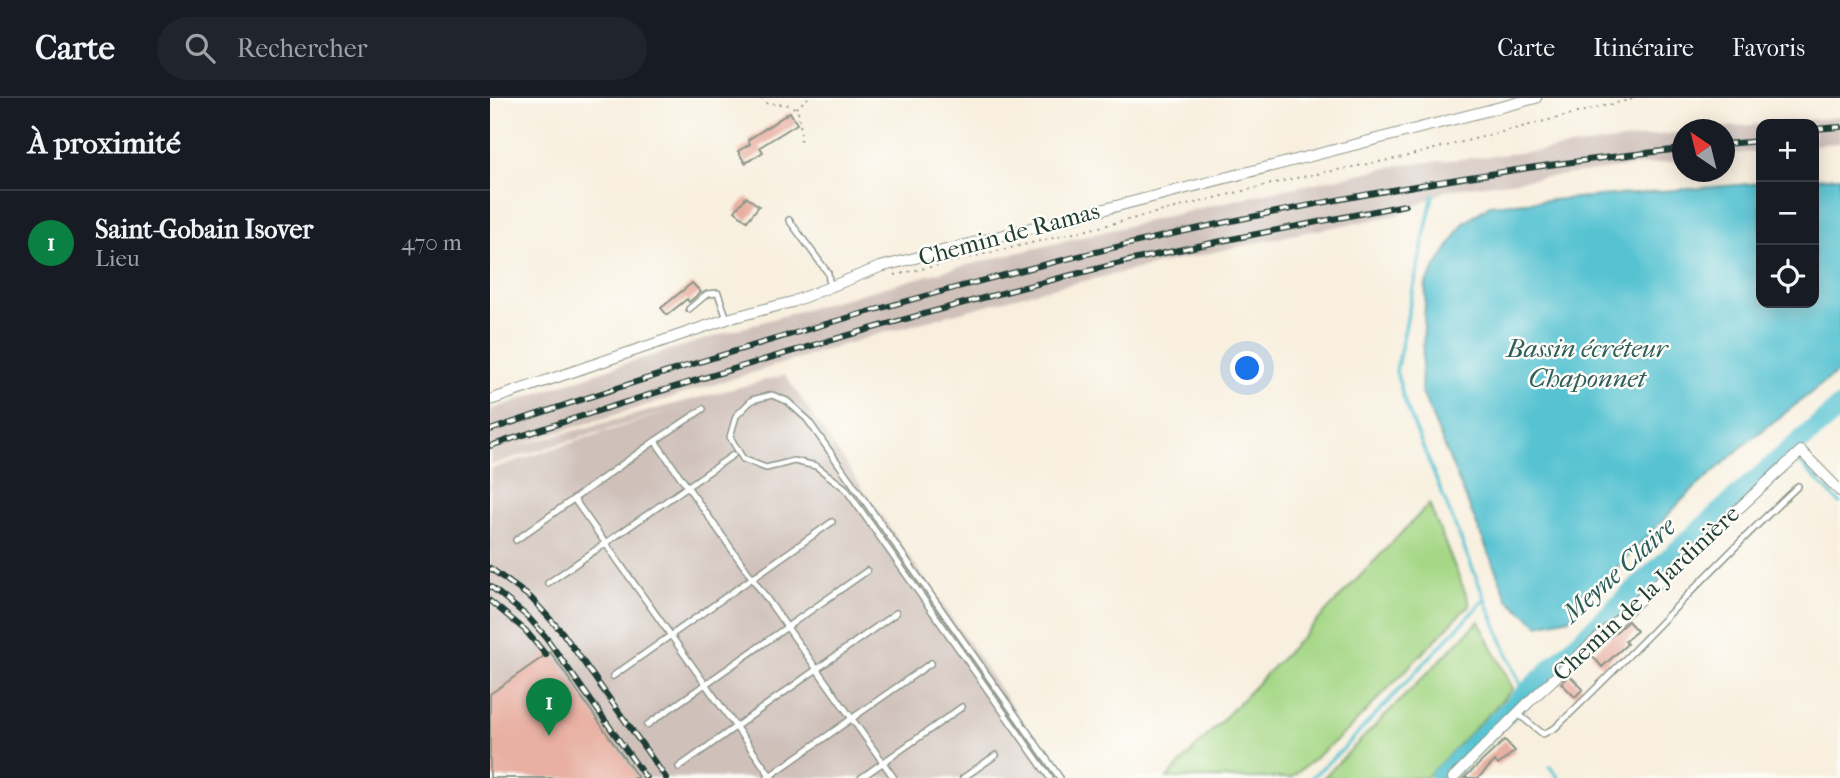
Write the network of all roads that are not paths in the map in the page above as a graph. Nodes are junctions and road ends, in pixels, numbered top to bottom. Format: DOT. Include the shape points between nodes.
graph roads {
  1 [pos="1536,98"];
  2 [pos="789,220"];
  3 [pos="830,287"];
  4 [pos="689,309"];
  5 [pos="727,319"];
  6 [pos="490,400"];
  7 [pos="703,409"];
  8 [pos="655,441"];
  9 [pos="733,454"];
  10 [pos="687,485"];
  11 [pos="1798,486"];
  12 [pos="1840,491"];
  13 [pos="574,499"];
  14 [pos="832,522"];
  15 [pos="516,540"];
  16 [pos="606,541"];
  17 [pos="866,571"];
  18 [pos="753,578"];
  19 [pos="548,583"];
  20 [pos="896,613"];
  21 [pos="788,627"];
  22 [pos="671,635"];
  23 [pos="932,663"];
  24 [pos="818,670"];
  25 [pos="612,676"];
  26 [pos="706,684"];
  27 [pos="962,707"];
  28 [pos="1517,713"];
  29 [pos="852,719"];
  30 [pos="647,725"];
  31 [pos="736,727"];
  32 [pos="996,755"];
  33 [pos="883,763"];
  34 [pos="678,767"];
  35 [pos="770,777"];
  36 [pos="861,778"];
  37 [pos="894,778"];
  38 [pos="963,778"];
  39 [pos="1049,778"];
  40 [pos="1060,778"];
  41 [pos="1453,778"];
  1 -- 3 [label="street, Chemin de Ramas" via="893,264"];
  2 -- 3 [label="lane" via="828,273"];
  3 -- 5 [label="street, Chemin de Ramas"];
  4 -- 5 [label="lane" via="707,294 718,293"];
  5 -- 6 [label="street, Chemin de Ramas"];
  7 -- 8 [label="lane"];
  8 -- 10 [label="lane"];
  8 -- 13 [label="lane"];
  9 -- 10 [label="lane"];
  10 -- 16 [label="lane"];
  10 -- 18 [label="lane"];
  11 -- 28 [label="lane" via="1555,728 1543,734"];
  12 -- 28 [label="street, Chemin de la Jardinière" via="1801,451"];
  13 -- 15 [label="lane"];
  13 -- 16 [label="lane"];
  14 -- 18 [label="lane"];
  16 -- 19 [label="lane"];
  16 -- 22 [label="lane"];
  17 -- 21 [label="lane"];
  18 -- 21 [label="lane"];
  18 -- 22 [label="lane"];
  20 -- 24 [label="lane"];
  21 -- 24 [label="lane"];
  21 -- 26 [label="lane"];
  22 -- 25 [label="lane"];
  22 -- 26 [label="lane"];
  23 -- 29 [label="lane"];
  24 -- 29 [label="lane"];
  24 -- 31 [label="lane"];
  26 -- 30 [label="lane"];
  26 -- 31 [label="lane"];
  27 -- 33 [label="lane"];
  28 -- 41 [label="street, Chemin de la Jardinière"];
  29 -- 33 [label="lane"];
  29 -- 35 [label="lane"];
  31 -- 34 [label="lane"];
  31 -- 35 [label="lane"];
  32 -- 38 [label="lane"];
  33 -- 36 [label="lane"];
  33 -- 37 [label="lane"];
  39 -- 40 [label="lane" via="845,488 816,466 794,461 766,468 743,459 730,438 736,416 752,400 772,396 788,401 807,419"];
}
